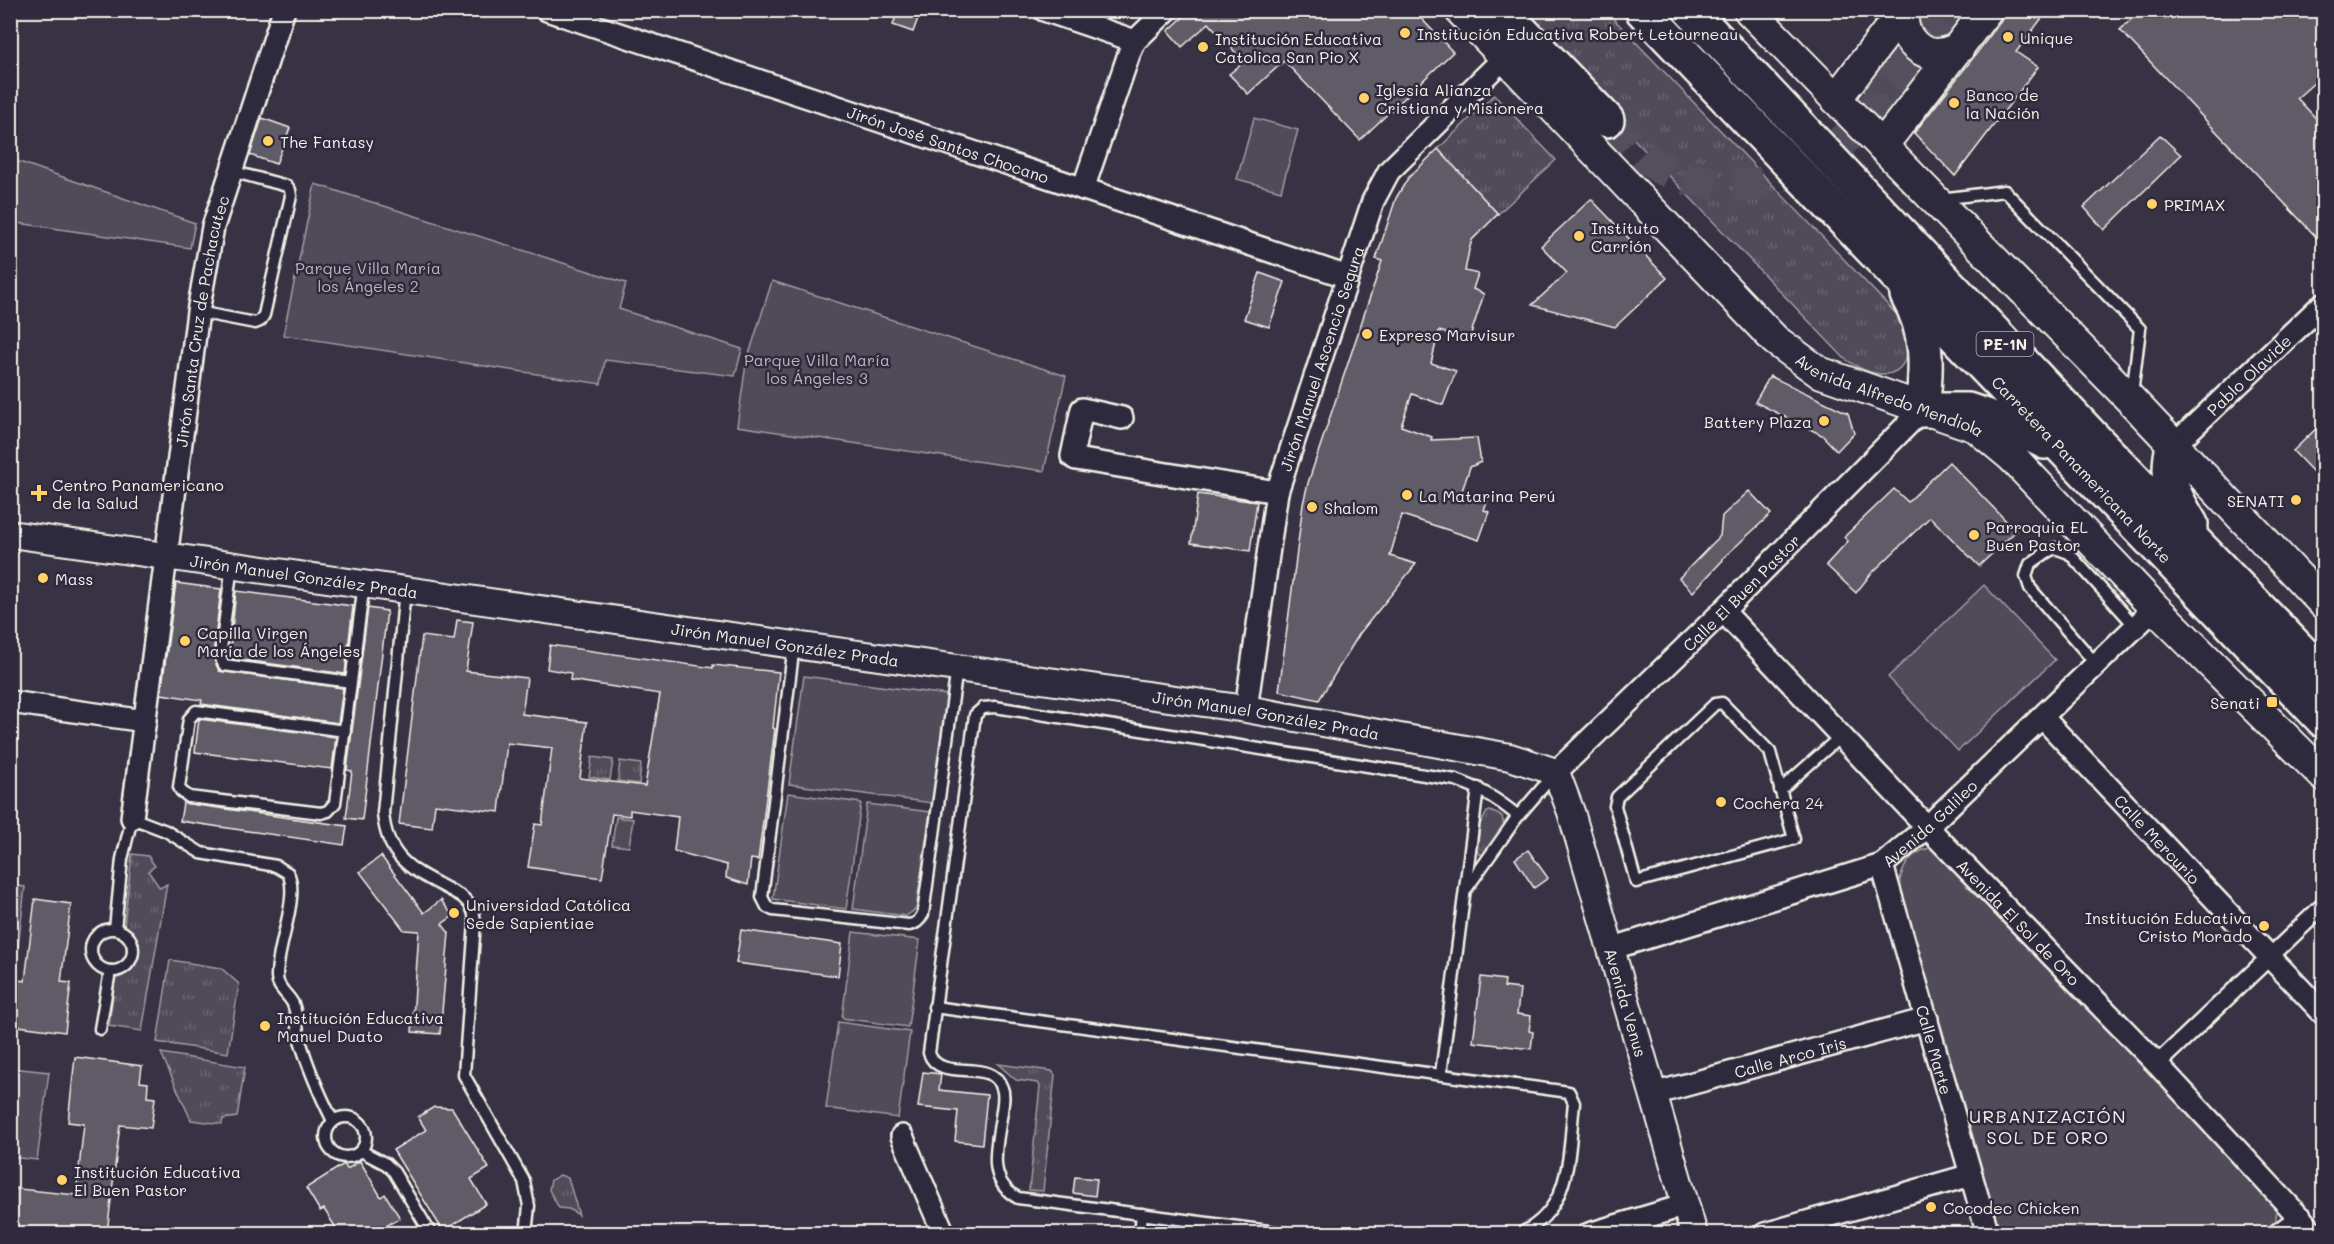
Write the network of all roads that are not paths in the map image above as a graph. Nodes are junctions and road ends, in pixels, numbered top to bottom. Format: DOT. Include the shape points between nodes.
graph roads {
  1 [pos="284,10"];
  2 [pos="547,10"];
  3 [pos="1044,10"];
  4 [pos="1167,10"];
  5 [pos="1460,10"];
  6 [pos="1501,10"];
  7 [pos="1642,10"];
  8 [pos="1690,10"];
  9 [pos="1904,10"];
  10 [pos="1988,10"];
  11 [pos="1751,12"];
  12 [pos="1135,41"];
  13 [pos="1959,48"];
  14 [pos="1504,58"];
  15 [pos="1836,99"];
  16 [pos="1607,120"];
  17 [pos="1882,146"];
  18 [pos="231,171"];
  19 [pos="1083,189"];
  20 [pos="1934,200"];
  21 [pos="1894,272"];
  22 [pos="1348,277"];
  23 [pos="2324,303"];
  24 [pos="198,312"];
  25 [pos="2131,400"];
  26 [pos="1922,410"];
  27 [pos="1122,418"];
  28 [pos="2173,446"];
  29 [pos="2067,455"];
  30 [pos="1277,492"];
  31 [pos="10,534"];
  32 [pos="167,556"];
  33 [pos="232,565"];
  34 [pos="364,584"];
  35 [pos="405,590"];
  36 [pos="2243,592"];
  37 [pos="2324,604"];
  38 [pos="1723,611"];
  39 [pos="2145,617"];
  40 [pos="794,645"];
  41 [pos="2096,664"];
  42 [pos="957,668"];
  43 [pos="2324,675"];
  44 [pos="351,682"];
  45 [pos="10,702"];
  46 [pos="1246,709"];
  47 [pos="2042,717"];
  48 [pos="145,721"];
  49 [pos="2324,721"];
  50 [pos="345,731"];
  51 [pos="1841,736"];
  52 [pos="1556,772"];
  53 [pos="2324,776"];
  54 [pos="1478,788"];
  55 [pos="1780,790"];
  56 [pos="1518,816"];
  57 [pos="132,819"];
  58 [pos="1927,827"];
  59 [pos="1882,865"];
  60 [pos="1466,891"];
  61 [pos="2324,905"];
  62 [pos="115,929"];
  63 [pos="1610,949"];
  64 [pos="2269,956"];
  65 [pos="110,971"];
  66 [pos="934,1006"];
  67 [pos="2324,1014"];
  68 [pos="1927,1019"];
  69 [pos="100,1029"];
  70 [pos="2157,1064"];
  71 [pos="1441,1074"];
  72 [pos="1653,1094"];
  73 [pos="333,1121"];
  74 [pos="902,1136"];
  75 [pos="361,1151"];
  76 [pos="1971,1175"];
  77 [pos="1686,1206"];
  78 [pos="1142,1214"];
  79 [pos="2301,1218"];
  80 [pos="431,1233"];
  81 [pos="526,1233"];
  82 [pos="944,1233"];
  83 [pos="1140,1233"];
  84 [pos="1292,1233"];
  85 [pos="1519,1233"];
  86 [pos="1589,1233"];
  87 [pos="1694,1233"];
  88 [pos="1765,1233"];
  89 [pos="1988,1233"];
  90 [pos="2279,1233"];
  91 [pos="2315,1233"];
  1 -- 18 [label="street, Jirón Santa Cruz de Pachacutec"];
  2 -- 19 [label="street, Jirón José Santos Chocano"];
  3 -- 12 [label="street"];
  4 -- 12 [label="street"];
  5 -- 14 [label="main road, Avenida Alfredo Mendiola"];
  6 -- 16 [label="highway"];
  7 -- 21 [label="highway, Carretera Panamericana Norte / PE-1N"];
  8 -- 36 [label="highway, Carretera Panamericana Norte / PE-1N"];
  9 -- 13 [label="main road" via="1904,28 1925,52 1945,53"];
  9 -- 15 [label="main road"];
  10 -- 13 [label="main road"];
  11 -- 15 [label="main road"];
  12 -- 19 [label="street"];
  13 -- 17 [label="main road"];
  14 -- 22 [label="street, Jirón Manuel Ascencio Segura" via="1389,171 1373,201"];
  14 -- 26 [label="main road, Avenida Alfredo Mendiola" via="1775,340 1819,372"];
  15 -- 17 [label="main road"];
  17 -- 20 [label="main road"];
  18 -- 24 [label="street, Jirón Santa Cruz de Pachacutec" via="210,239"];
  18 -- 24 [label="lane" via="290,190 264,315 255,323"];
  19 -- 22 [label="street, Jirón José Santos Chocano"];
  20 -- 25 [label="main road"];
  20 -- 25 [label="lane" via="2005,191 2140,329"];
  21 -- 26 [label="highway" via="1912,302 1926,345"];
  21 -- 29 [label="highway, Carretera Panamericana Norte / PE-1N"];
  22 -- 30 [label="street, Jirón Manuel Ascencio Segura"];
  23 -- 28 [label="street, Pablo Olavide"];
  24 -- 32 [label="street, Jirón Santa Cruz de Pachacutec"];
  25 -- 28 [label="main road"];
  26 -- 29 [label="highway" via="1968,410 2014,426"];
  26 -- 38 [label="street, Calle El Buen Pastor"];
  26 -- 39 [label="main road, Avenida Alfredo Mendiola" via="1976,427 2012,457"];
  27 -- 30 [label="street" via="1082,410 1072,456"];
  28 -- 36 [label="highway" via="2168,466 2180,506"];
  28 -- 37 [label="main road"];
  29 -- 49 [label="highway, Carretera Panamericana Norte / PE-1N"];
  30 -- 46 [label="street, Jirón Manuel Ascencio Segura"];
  31 -- 32 [label="street, Jirón Manuel González Prada"];
  32 -- 33 [label="street, Jirón Manuel González Prada"];
  32 -- 48 [label="street, Jirón Santa Cruz de Pachacutec"];
  33 -- 34 [label="street, Jirón Manuel González Prada"];
  33 -- 44 [label="lane" via="220,657 224,665"];
  34 -- 35 [label="street, Jirón Manuel González Prada"];
  34 -- 44 [label="lane"];
  35 -- 40 [label="street, Jirón Manuel González Prada"];
  35 -- 81 [label="lane" via="384,827 389,843 406,864 462,896 474,912 464,1076 524,1180 529,1206"];
  36 -- 43 [label="highway, Carretera Panamericana Norte / PE-1N"];
  38 -- 51 [label="street, Avenida El Sol de Oro"];
  38 -- 52 [label="street, Calle El Buen Pastor"];
  39 -- 41 [label="street, Avenida Galileo"];
  39 -- 41 [label="lane" via="2069,553 2055,548 2030,564 2026,576 2030,588"];
  39 -- 53 [label="main road, Avenida Alfredo Mendiola"];
  40 -- 42 [label="street, Jirón Manuel González Prada"];
  40 -- 42 [label="lane" via="762,897 772,910 909,925 920,920"];
  41 -- 47 [label="street, Avenida Galileo"];
  42 -- 46 [label="street, Jirón Manuel González Prada"];
  44 -- 50 [label="lane"];
  45 -- 48 [label="street"];
  46 -- 52 [label="street, Jirón Manuel González Prada" via="1510,757"];
  47 -- 58 [label="street, Avenida Galileo"];
  47 -- 64 [label="street, Calle Mercurio"];
  48 -- 57 [label="street, Jirón Santa Cruz de Pachacutec"];
  50 -- 50 [label="lane" via="196,711 189,719 179,787 189,798 328,811 336,803"];
  51 -- 55 [label="lane"];
  51 -- 58 [label="street, Avenida El Sol de Oro"];
  52 -- 56 [label="lane"];
  52 -- 63 [label="street, Avenida Venus"];
  54 -- 56 [label="lane"];
  54 -- 60 [label="lane"];
  54 -- 66 [label="lane" via="1456,780 983,708 973,720"];
  55 -- 55 [label="lane" via="1794,839 1636,882 1615,806 1617,797 1715,704 1730,709 1770,752"];
  56 -- 60 [label="lane"];
  57 -- 62 [label="lane" via="122,859"];
  57 -- 73 [label="lane" via="166,831 201,853 276,866 288,873 292,889 278,982 293,1004 300,1042"];
  58 -- 59 [label="street, Avenida Galileo"];
  58 -- 70 [label="street, Avenida El Sol de Oro"];
  59 -- 63 [label="street, Avenida Galileo"];
  59 -- 68 [label="street, Calle Marte"];
  60 -- 71 [label="lane"];
  61 -- 64 [label="street"];
  62 -- 65 [label="lane" via="127,936 133,949 129,962"];
  62 -- 65 [label="lane" via="102,931 91,947 93,960"];
  63 -- 72 [label="street, Avenida Venus"];
  64 -- 67 [label="street, Calle Mercurio"];
  64 -- 70 [label="street"];
  65 -- 69 [label="lane"];
  66 -- 71 [label="lane"];
  66 -- 78 [label="lane" via="928,1046 931,1060 943,1067 987,1073 1002,1088 995,1164 1004,1189 1017,1198"];
  68 -- 72 [label="street, Calle Arco Iris"];
  68 -- 76 [label="street, Calle Marte"];
  70 -- 79 [label="street, Avenida El Sol de Oro"];
  71 -- 85 [label="lane" via="1572,1095 1562,1190 1544,1219"];
  72 -- 77 [label="street, Avenida Venus"];
  73 -- 75 [label="lane" via="345,1117 358,1121 366,1132"];
  73 -- 75 [label="lane" via="326,1132 330,1150 349,1157"];
  74 -- 82 [label="street"];
  75 -- 80 [label="lane" via="394,1172"];
  76 -- 88 [label="street"];
  76 -- 89 [label="street, Calle Marte"];
  77 -- 86 [label="street"];
  77 -- 87 [label="street, Avenida Venus"];
  78 -- 83 [label="lane"];
  78 -- 84 [label="lane"];
  79 -- 90 [label="street"];
  79 -- 91 [label="street, Avenida El Sol de Oro"];
}
